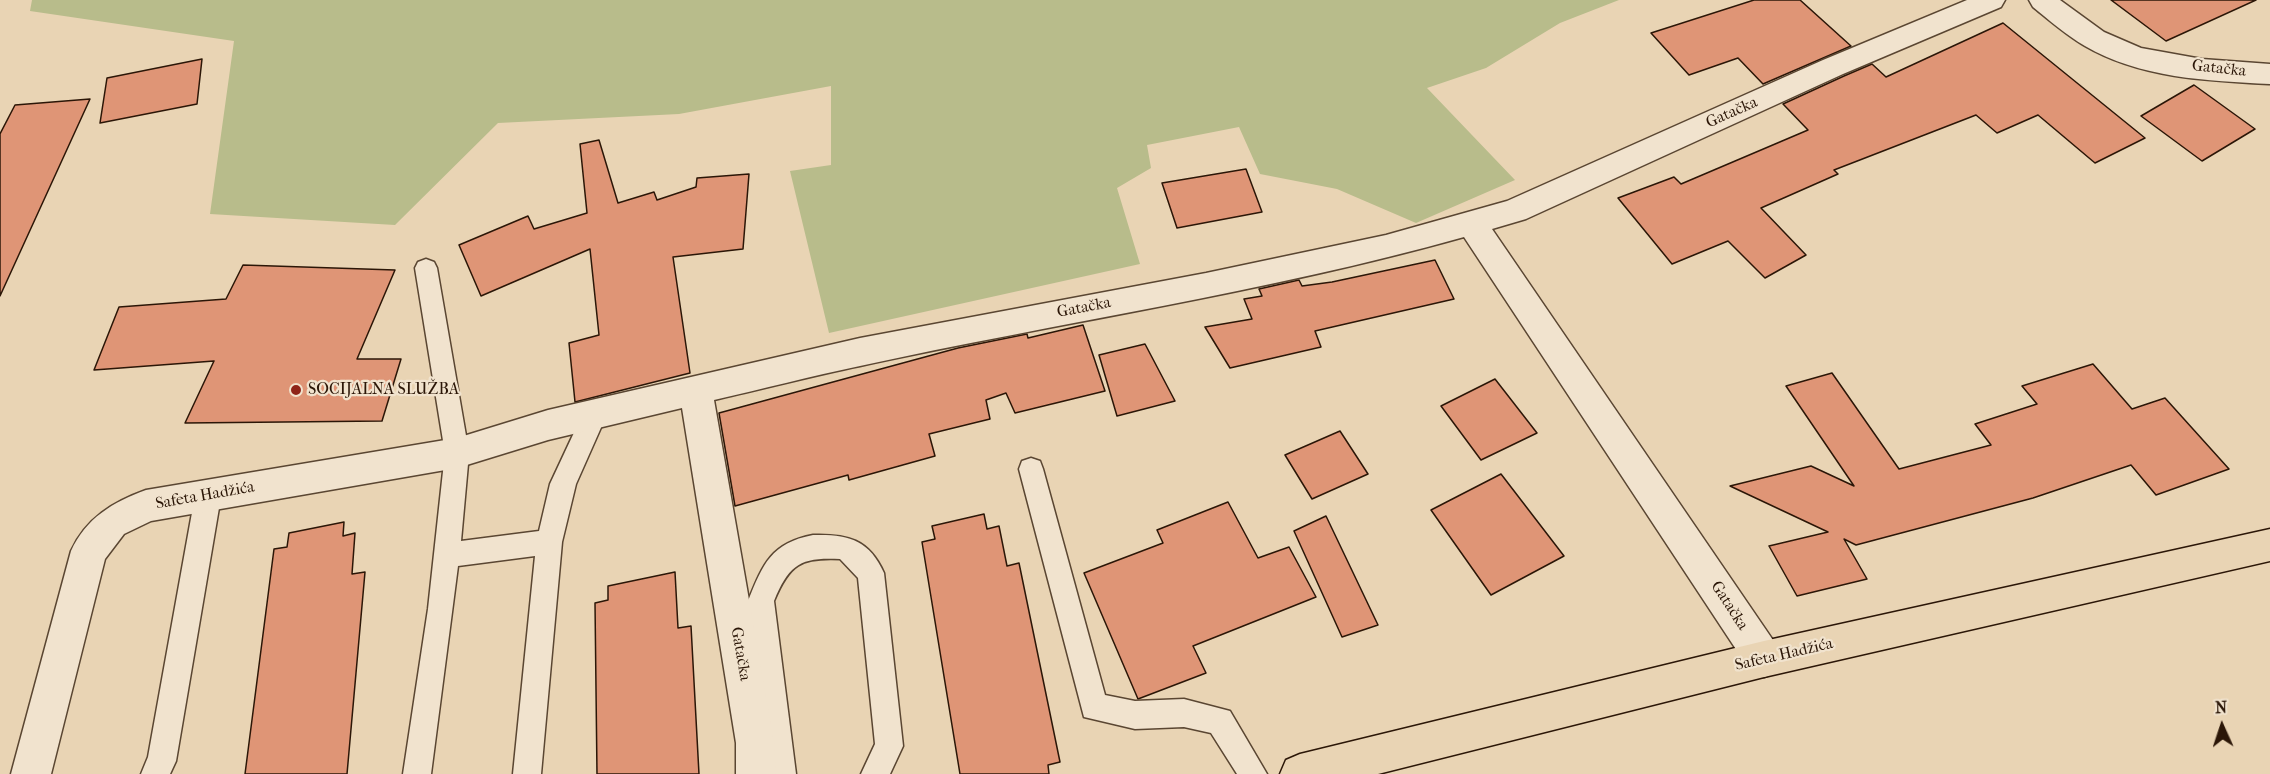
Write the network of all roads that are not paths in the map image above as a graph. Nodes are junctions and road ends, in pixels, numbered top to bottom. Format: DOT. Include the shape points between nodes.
graph roads {
  1 [pos="1992,0"];
  2 [pos="2042,0"];
  3 [pos="2270,74"];
  4 [pos="1472,225"];
  5 [pos="426,268"];
  6 [pos="696,392"];
  7 [pos="595,414"];
  8 [pos="457,453"];
  9 [pos="1031,469"];
  10 [pos="208,496"];
  11 [pos="549,542"];
  12 [pos="2270,545"];
  13 [pos="447,555"];
  14 [pos="1764,659"];
  15 [pos="31,774"];
  16 [pos="155,774"];
  17 [pos="417,774"];
  18 [pos="527,774"];
  19 [pos="756,774"];
  20 [pos="782,774"];
  21 [pos="875,774"];
  22 [pos="1253,774"];
  23 [pos="1300,774"];
  1 -- 4 [label="street, Gatačka" via="1833,67 1515,212"];
  2 -- 3 [label="street, Gatačka" via="2094,39 2142,59 2226,72"];
  4 -- 6 [label="street, Gatačka" via="1206,286 860,352"];
  4 -- 14 [label="street, Gatačka"];
  5 -- 8 [label="lane"];
  6 -- 7 [label="street, Gatačka"];
  6 -- 19 [label="street, Gatačka" via="755,742"];
  7 -- 8 [label="street, Gatačka"];
  7 -- 11 [label="lane" via="563,484"];
  8 -- 10 [label="street, Safeta Hadžića"];
  8 -- 13 [label="lane"];
  9 -- 22 [label="lane" via="1094,707 1135,715 1184,713 1220,721"];
  10 -- 15 [label="street, Safeta Hadžića" via="146,506 112,523 89,551"];
  10 -- 16 [label="lane" via="162,761"];
  11 -- 13 [label="lane"];
  11 -- 18 [label="lane"];
  12 -- 14 [label="main road, Safeta Hadžića"];
  13 -- 17 [label="lane"];
  14 -- 23 [label="main road, Safeta Hadžića"];
  20 -- 21 [label="lane" via="761,601 771,574 785,557 812,545 846,547 871,573 889,746"];
}
